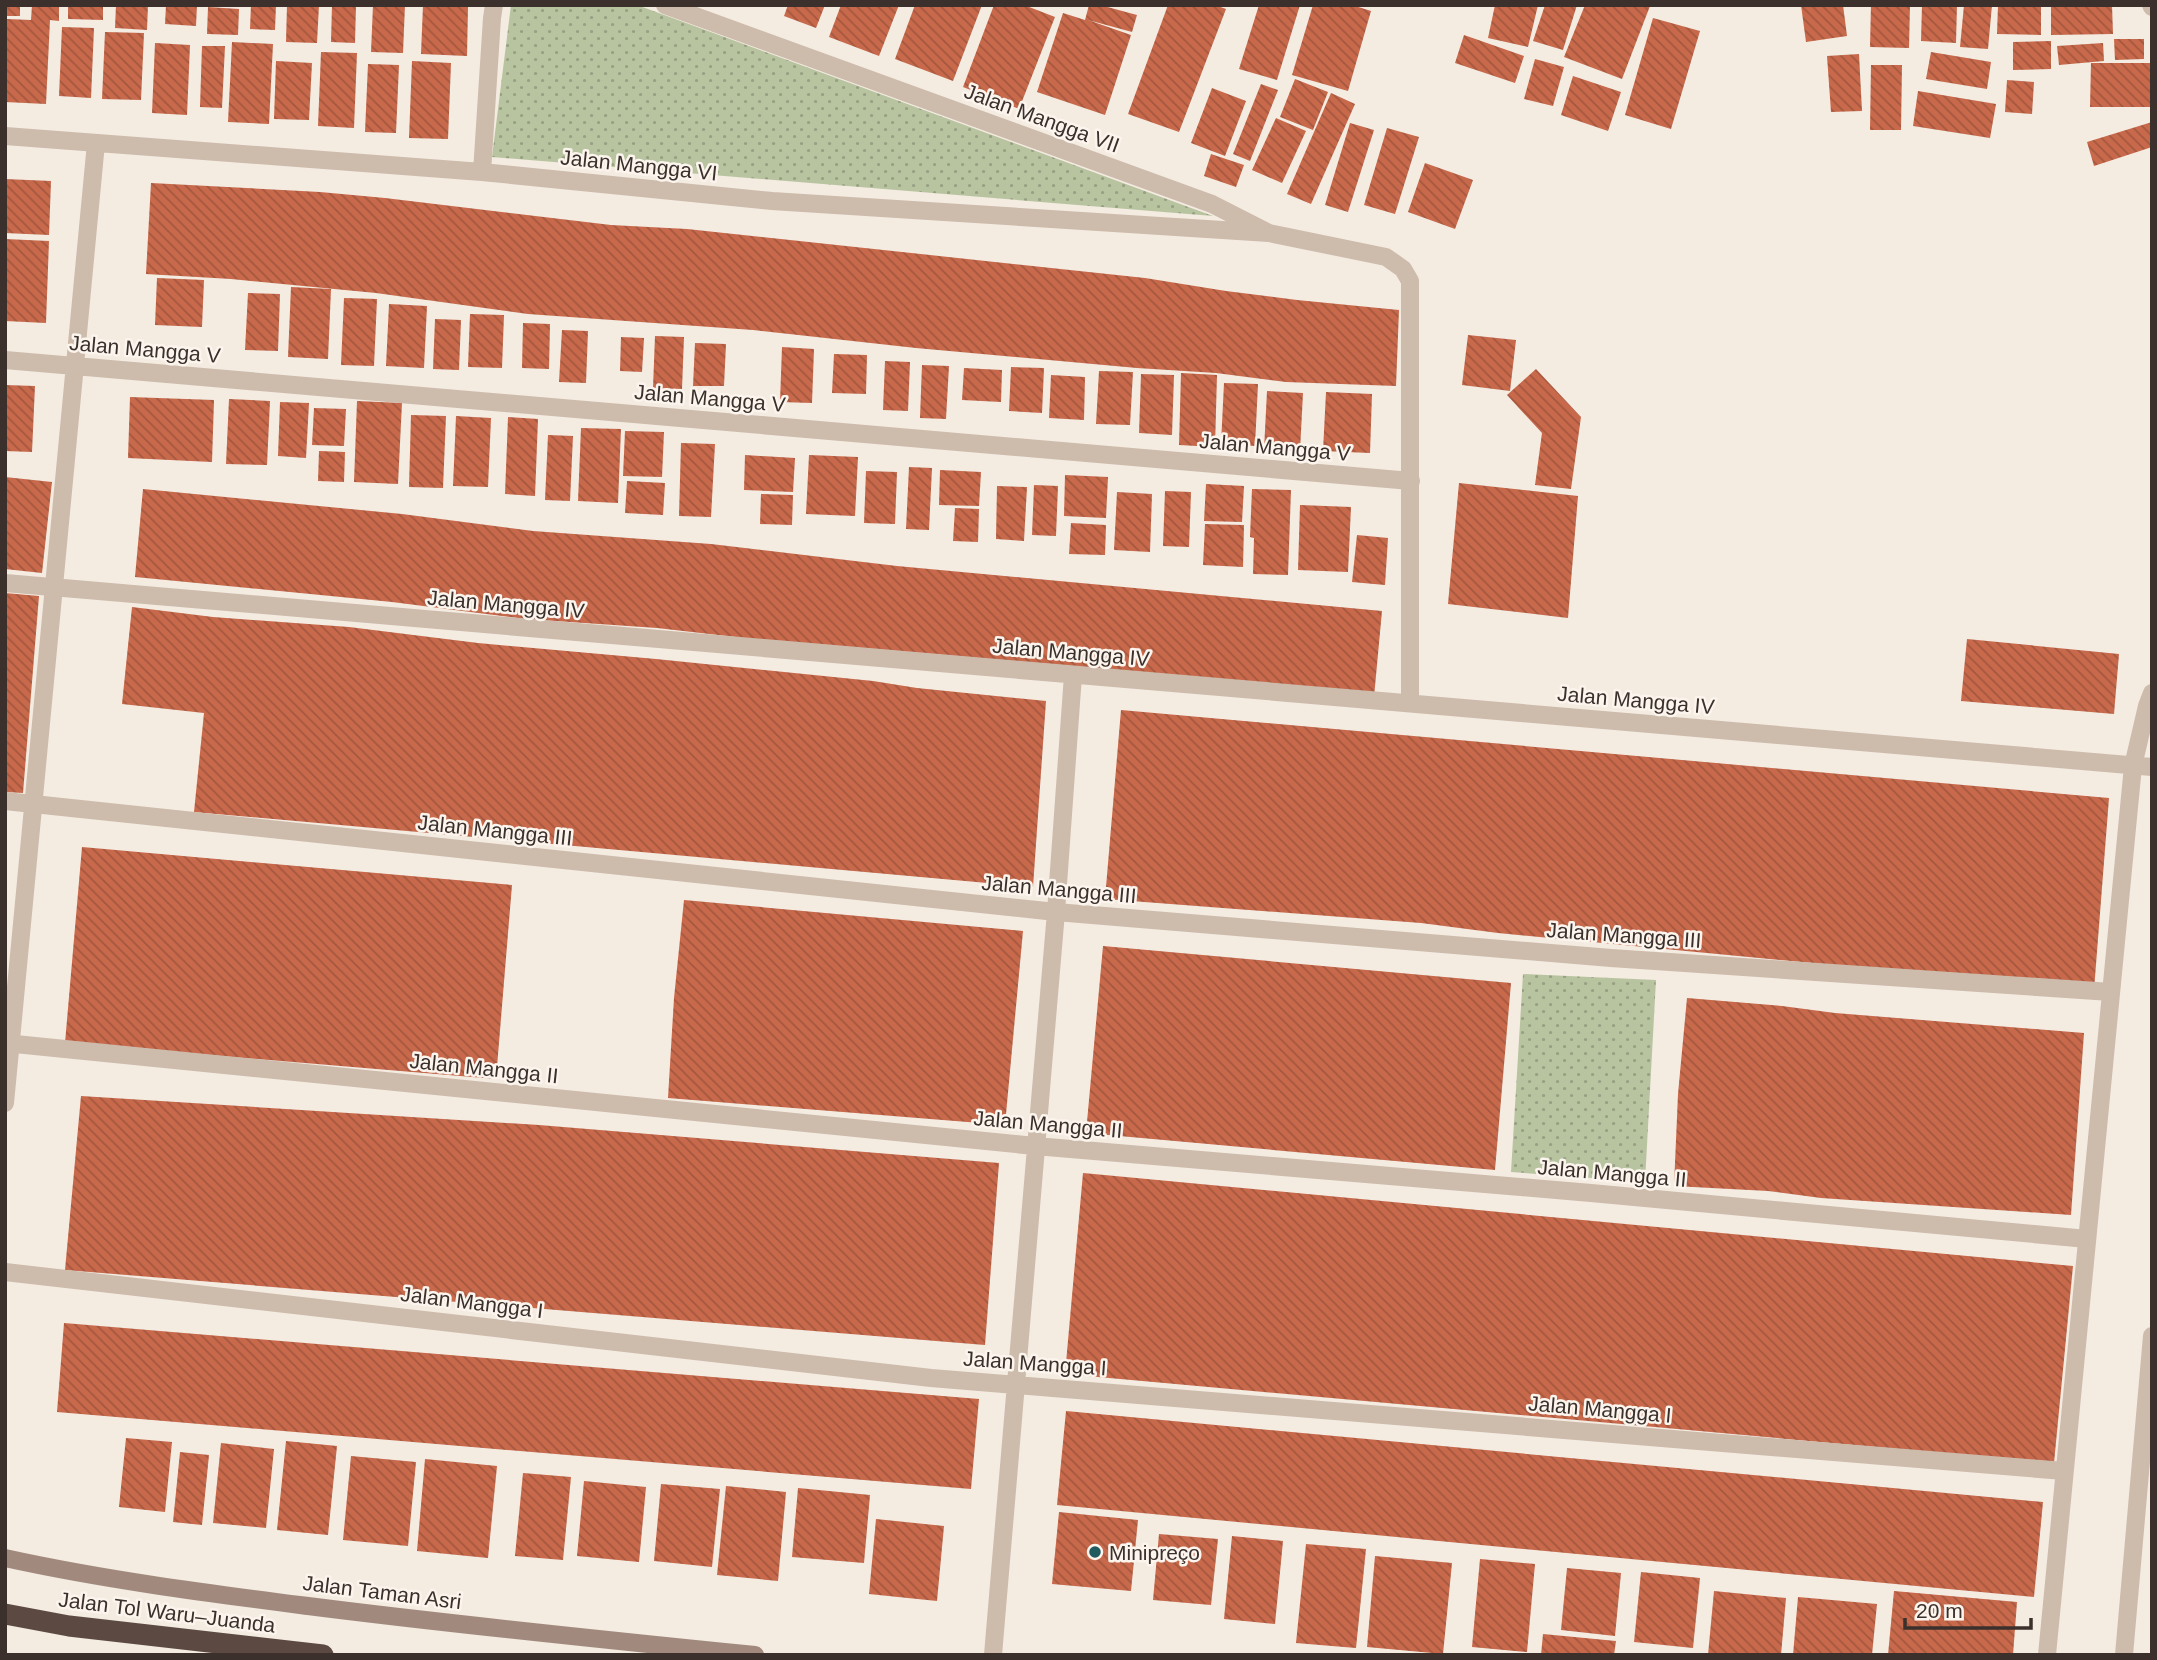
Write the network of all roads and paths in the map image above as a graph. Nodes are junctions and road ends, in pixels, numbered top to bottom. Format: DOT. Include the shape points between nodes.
graph roads {
  1 [pos="494,5"];
  2 [pos="665,5"];
  3 [pos="5,136"];
  4 [pos="96,143"];
  5 [pos="482,172"];
  6 [pos="1269,233"];
  7 [pos="5,360"];
  8 [pos="75,366"];
  9 [pos="1410,481"];
  10 [pos="5,583"];
  11 [pos="54,589"];
  12 [pos="1073,675"];
  13 [pos="2152,693"];
  14 [pos="1410,703"];
  15 [pos="2133,766"];
  16 [pos="2152,768"];
  17 [pos="5,801"];
  18 [pos="33,804"];
  19 [pos="1056,912"];
  20 [pos="2111,992"];
  21 [pos="8,1044"];
  22 [pos="5,1102"];
  23 [pos="1035,1146"];
  24 [pos="2087,1238"];
  25 [pos="5,1272"];
  26 [pos="2152,1336"];
  27 [pos="1015,1386"];
  28 [pos="2064,1471"];
  29 [pos="5,1558"];
  30 [pos="5,1614"];
  31 [pos="323,1655"];
  32 [pos="755,1655"];
  33 [pos="993,1655"];
  34 [pos="2047,1655"];
  35 [pos="2124,1655"];
  1 -- 5 [label="street"];
  2 -- 6 [label="street, Jalan Mangga VII" via="1212,204"];
  3 -- 4 [label="street, Jalan Mangga VI"];
  4 -- 5 [label="street, Jalan Mangga VI"];
  4 -- 8 [label="street"];
  5 -- 6 [label="street, Jalan Mangga VI" via="772,201"];
  6 -- 9 [label="street, Jalan Mangga VII" via="1386,257 1403,269 1410,281"];
  7 -- 8 [label="street, Jalan Mangga V"];
  8 -- 9 [label="street, Jalan Mangga V"];
  8 -- 11 [label="street"];
  9 -- 14 [label="street"];
  10 -- 11 [label="street, Jalan Mangga IV"];
  11 -- 12 [label="street, Jalan Mangga IV"];
  11 -- 18 [label="street"];
  12 -- 14 [label="street, Jalan Mangga IV"];
  12 -- 19 [label="street"];
  13 -- 15 [label="street"];
  14 -- 15 [label="street, Jalan Mangga IV"];
  15 -- 16 [label="street, Jalan Mangga IV"];
  15 -- 20 [label="street"];
  17 -- 18 [label="street, Jalan Mangga III"];
  18 -- 19 [label="street, Jalan Mangga III"];
  18 -- 21 [label="street"];
  19 -- 20 [label="street, Jalan Mangga III"];
  19 -- 23 [label="street"];
  20 -- 24 [label="street"];
  21 -- 22 [label="street"];
  21 -- 23 [label="street, Jalan Mangga II"];
  23 -- 24 [label="street, Jalan Mangga II"];
  23 -- 27 [label="street"];
  24 -- 28 [label="street"];
  25 -- 27 [label="street, Jalan Mangga I"];
  26 -- 35 [label="street"];
  27 -- 28 [label="street, Jalan Mangga I"];
  27 -- 33 [label="street"];
  28 -- 34 [label="street"];
  29 -- 32 [label="main road, Jalan Taman Asri" via="222,1595"];
  30 -- 31 [label="highway, Jalan Tol Waru–Juanda" via="69,1626"];
}
